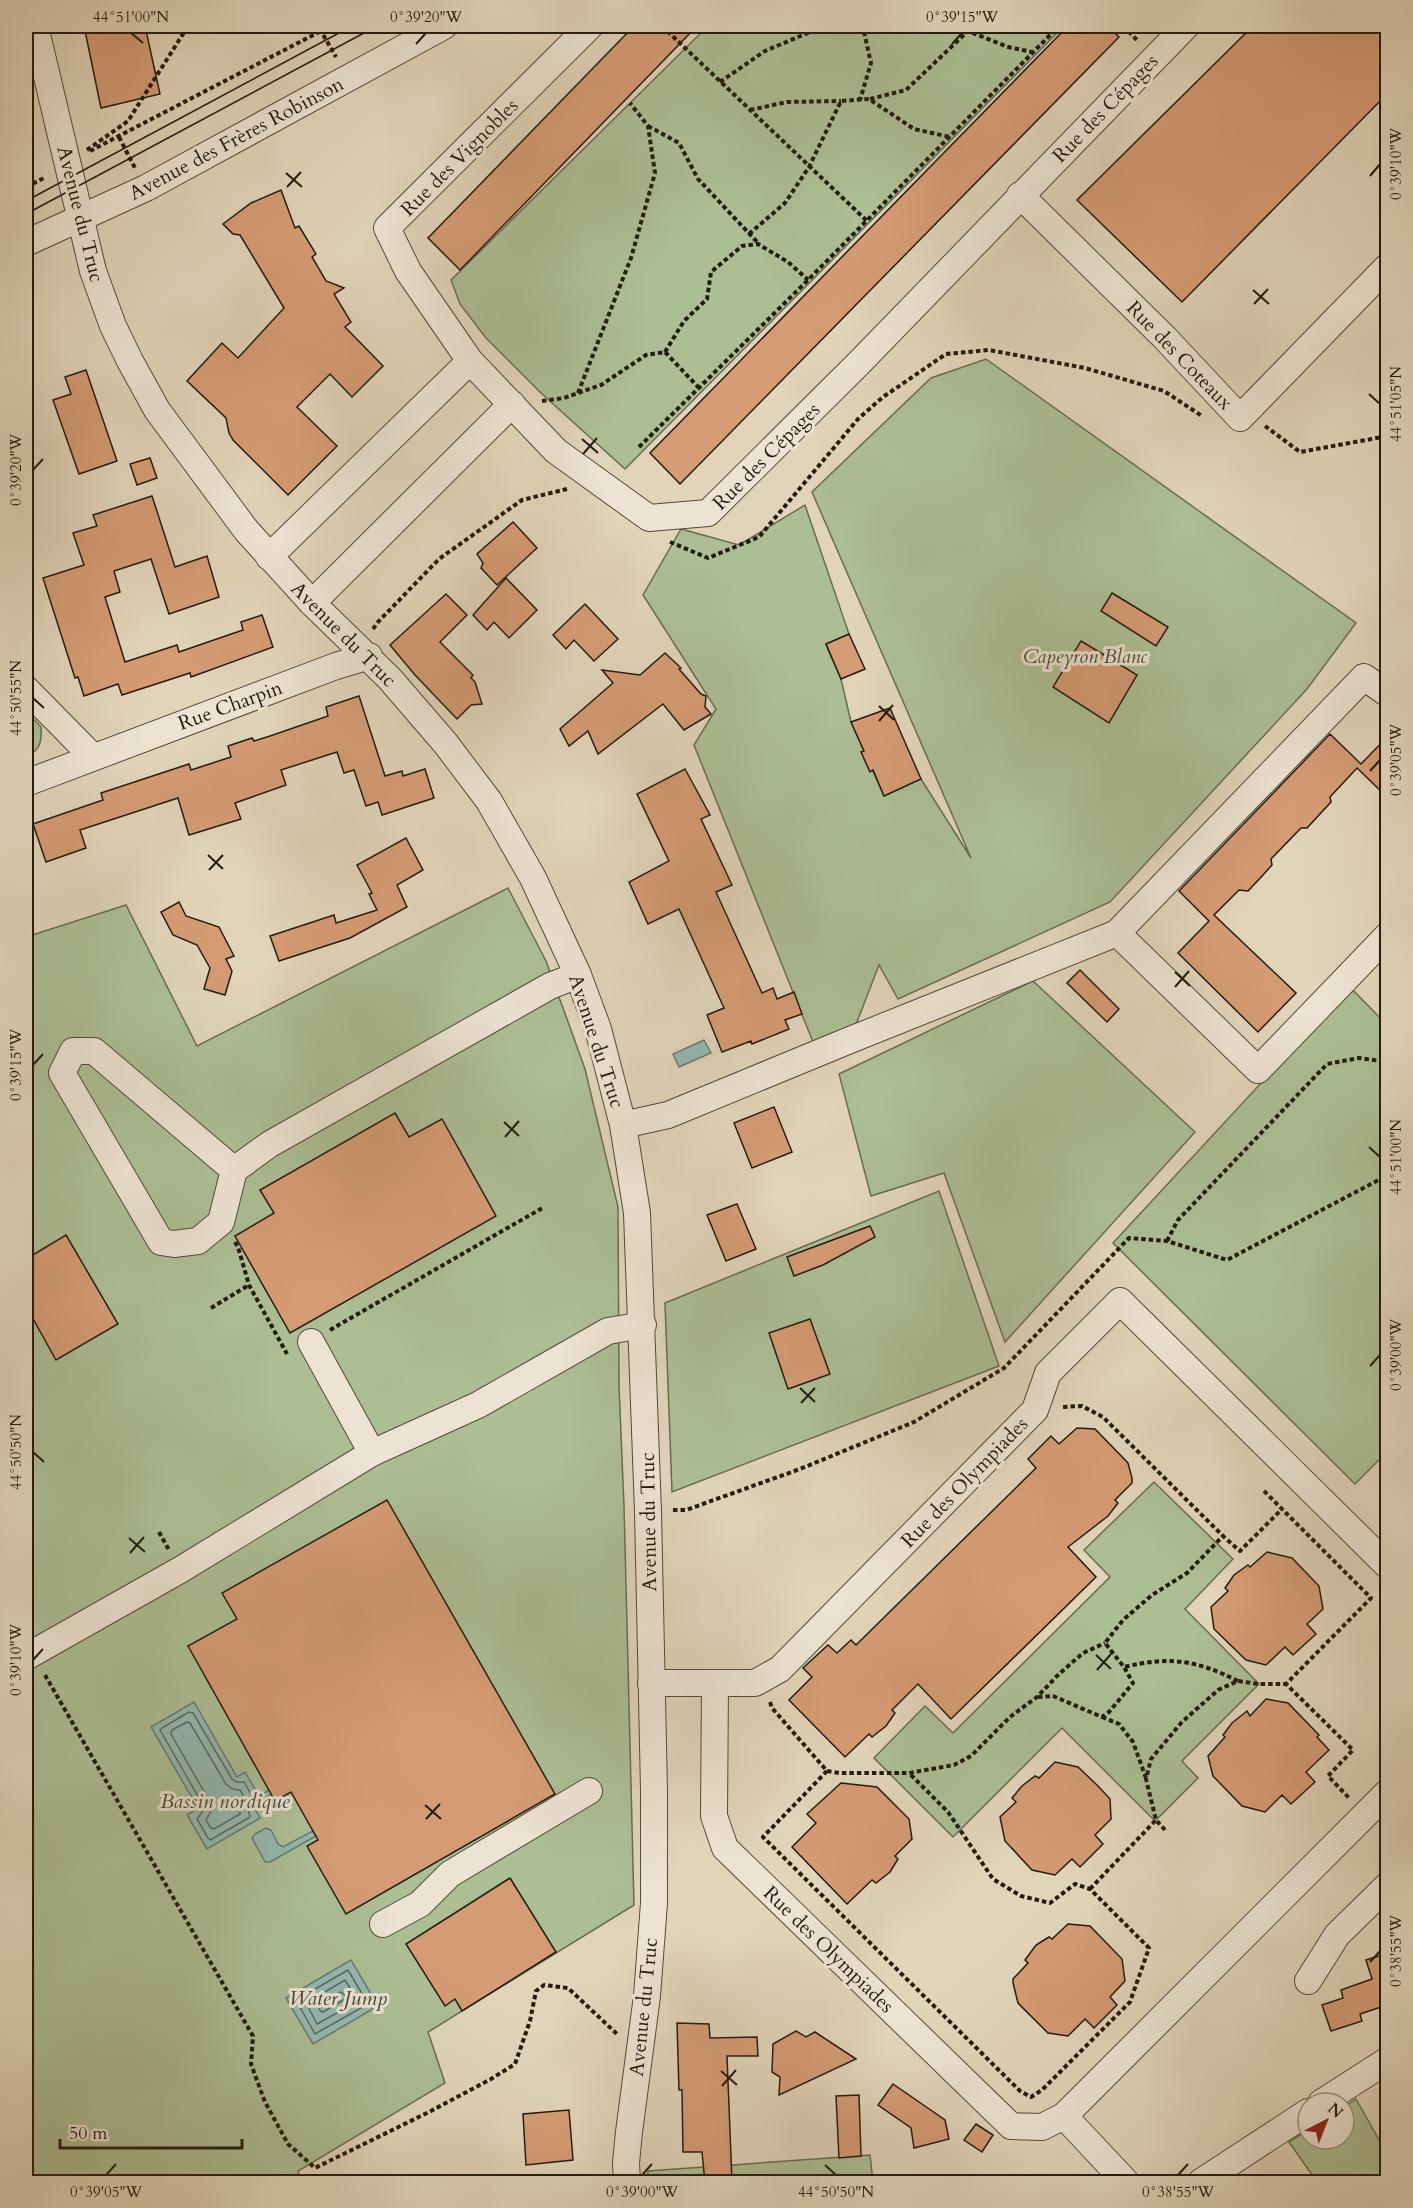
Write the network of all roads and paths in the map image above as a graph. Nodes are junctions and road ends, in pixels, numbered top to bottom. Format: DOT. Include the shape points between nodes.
graph roads {
  1 [pos="35,26"];
  2 [pos="188,26"];
  3 [pos="313,26"];
  4 [pos="444,26"];
  5 [pos="590,26"];
  6 [pos="662,26"];
  7 [pos="818,26"];
  8 [pos="859,26"];
  9 [pos="962,26"];
  10 [pos="1059,26"];
  11 [pos="1186,26"];
  12 [pos="968,31"];
  13 [pos="1033,52"];
  14 [pos="720,82"];
  15 [pos="869,99"];
  16 [pos="860,100"];
  17 [pos="841,101"];
  18 [pos="630,103"];
  19 [pos="749,110"];
  20 [pos="648,126"];
  21 [pos="950,137"];
  22 [pos="67,160"];
  23 [pos="809,167"];
  24 [pos="26,187"];
  25 [pos="1020,195"];
  26 [pos="81,219"];
  27 [pos="867,221"];
  28 [pos="749,234"];
  29 [pos="26,243"];
  30 [pos="758,244"];
  31 [pos="1388,266"];
  32 [pos="808,280"];
  33 [pos="665,352"];
  34 [pos="470,361"];
  35 [pos="699,388"];
  36 [pos="578,393"];
  37 [pos="512,404"];
  38 [pos="1209,421"];
  39 [pos="1261,423"];
  40 [pos="1388,436"];
  41 [pos="639,447"];
  42 [pos="578,487"];
  43 [pos="667,541"];
  44 [pos="269,557"];
  45 [pos="312,603"];
  46 [pos="370,644"];
  47 [pos="26,689"];
  48 [pos="1388,694"];
  49 [pos="92,756"];
  50 [pos="26,783"];
  51 [pos="1117,933"];
  52 [pos="1388,935"];
  53 [pos="578,975"];
  54 [pos="1388,1062"];
  55 [pos="624,1125"];
  56 [pos="234,1170"];
  57 [pos="1388,1175"];
  58 [pos="544,1207"];
  59 [pos="221,1222"];
  60 [pos="1167,1241"];
  61 [pos="249,1286"];
  62 [pos="211,1308"];
  63 [pos="642,1326"];
  64 [pos="311,1341"];
  65 [pos="1053,1407"];
  66 [pos="372,1453"];
  67 [pos="1264,1491"];
  68 [pos="1282,1509"];
  69 [pos="648,1512"];
  70 [pos="1223,1536"];
  71 [pos="1388,1566"];
  72 [pos="1105,1643"];
  73 [pos="29,1655"];
  74 [pos="1124,1667"];
  75 [pos="1238,1681"];
  76 [pos="651,1683"];
  77 [pos="755,1683"];
  78 [pos="715,1684"];
  79 [pos="1286,1684"];
  80 [pos="1037,1697"];
  81 [pos="1102,1717"];
  82 [pos="827,1771"];
  83 [pos="909,1773"];
  84 [pos="1146,1779"];
  85 [pos="589,1791"];
  86 [pos="1388,1792"];
  87 [pos="1366,1814"];
  88 [pos="1156,1820"];
  89 [pos="1166,1830"];
  90 [pos="1388,1885"];
  91 [pos="1090,1889"];
  92 [pos="383,1924"];
  93 [pos="1308,1982"];
  94 [pos="641,2038"];
  95 [pos="1388,2060"];
  96 [pos="1340,2091"];
  97 [pos="1064,2116"];
  98 [pos="1296,2120"];
  99 [pos="627,2182"];
  100 [pos="1126,2182"];
  101 [pos="1201,2182"];
  1 -- 22 [label="street, Avenue du Truc"];
  2 -- 3 [label="path" via="128,121 80,156 319,32"];
  4 -- 26 [label="street, Avenue des Frères Robinson" via="146,188"];
  5 -- 34 [label="street, Rue des Vignobles" via="387,228 408,271"];
  6 -- 14 [label="path"];
  7 -- 14 [label="path" via="765,51"];
  8 -- 16 [label="path" via="871,63"];
  9 -- 12 [label="path"];
  10 -- 13 [label="path"];
  11 -- 25 [label="street, Rue des Cépages"];
  12 -- 13 [label="path"];
  12 -- 15 [label="path" via="906,90"];
  13 -- 21 [label="path"];
  14 -- 19 [label="path"];
  15 -- 16 [label="path"];
  15 -- 21 [label="path" via="914,129"];
  16 -- 17 [label="path"];
  17 -- 19 [label="path" via="787,102"];
  17 -- 23 [label="path"];
  18 -- 20 [label="path"];
  19 -- 23 [label="path"];
  20 -- 28 [label="path" via="680,143 698,179"];
  20 -- 36 [label="path" via="655,173 632,258"];
  21 -- 27 [label="path"];
  22 -- 24 [label="path" via="49,168 47,177"];
  22 -- 26 [label="street, Avenue du Truc"];
  23 -- 27 [label="path"];
  23 -- 28 [label="path" via="785,203"];
  25 -- 31 [label="street, Rue des Coteaux" via="1240,418"];
  25 -- 37 [label="street, Rue des Cépages" via="708,513 649,518 556,452"];
  26 -- 29 [label="street, Avenue des Frères Robinson"];
  26 -- 44 [label="street, Avenue du Truc" via="93,271 129,361 158,410"];
  27 -- 32 [label="path"];
  28 -- 30 [label="path"];
  30 -- 32 [label="path"];
  30 -- 33 [label="path" via="742,246 711,272 707,299 684,321"];
  32 -- 35 [label="path"];
  33 -- 35 [label="path"];
  33 -- 36 [label="path" via="646,356 601,385"];
  34 -- 37 [label="street, Rue des Vignobles"];
  34 -- 44 [label="street"];
  35 -- 41 [label="path"];
  36 -- 37 [label="path"];
  37 -- 45 [label="street"];
  38 -- 43 [label="path" via="1164,390 1085,368 989,350 946,354 858,419 759,537 708,558"];
  39 -- 40 [label="path" via="1300,452"];
  42 -- 46 [label="path" via="522,500 439,559 378,622"];
  44 -- 45 [label="street, Avenue du Truc"];
  45 -- 46 [label="street, Avenue du Truc"];
  46 -- 49 [label="street, Rue Charpin" via="336,666"];
  46 -- 53 [label="street, Avenue du Truc" via="489,801 533,878"];
  47 -- 49 [label="street"];
  48 -- 51 [label="street" via="1364,677"];
  49 -- 50 [label="street, Rue Charpin"];
  51 -- 52 [label="street" via="1258,1070"];
  51 -- 55 [label="street" via="668,1115"];
  53 -- 55 [label="street, Avenue du Truc" via="598,1029"];
  53 -- 56 [label="street" via="550,986 270,1144"];
  54 -- 60 [label="path" via="1359,1058 1327,1064 1178,1220"];
  55 -- 63 [label="street, Avenue du Truc" via="637,1213"];
  56 -- 59 [label="street"];
  56 -- 59 [label="street" via="94,1051 73,1051 62,1073 161,1242 198,1241"];
  57 -- 60 [label="path" via="1227,1260"];
  58 -- 64 [label="path"];
  59 -- 61 [label="path" via="238,1247"];
  60 -- 69 [label="path" via="1129,1238 1004,1368 914,1422 801,1469 686,1510"];
  61 -- 62 [label="path"];
  61 -- 64 [label="path" via="288,1354"];
  63 -- 66 [label="street" via="608,1331 478,1405"];
  63 -- 69 [label="street, Avenue du Truc"];
  64 -- 66 [label="street"];
  65 -- 70 [label="path" via="1082,1406 1104,1417"];
  66 -- 73 [label="street" via="180,1570"];
  67 -- 68 [label="path"];
  68 -- 70 [label="path" via="1240,1551"];
  68 -- 79 [label="path" via="1371,1598"];
  69 -- 76 [label="street, Avenue du Truc"];
  70 -- 72 [label="path" via="1187,1573 1123,1620"];
  71 -- 77 [label="street, Rue des Olympiades" via="1120,1301 1048,1373 1035,1410 780,1669"];
  72 -- 74 [label="path"];
  72 -- 80 [label="path" via="1083,1653"];
  73 -- 94 [label="path" via="253,2036 251,2064 265,2102 288,2144 315,2168 515,2064 536,1991 544,1985 568,1988 617,2034"];
  74 -- 75 [label="path" via="1160,1660 1190,1662"];
  74 -- 81 [label="path" via="1133,1683"];
  75 -- 79 [label="path"];
  75 -- 84 [label="path" via="1218,1690 1181,1723 1151,1759"];
  76 -- 78 [label="street, Rue des Olympiades"];
  76 -- 94 [label="street, Avenue du Truc" via="654,1903"];
  77 -- 78 [label="street, Rue des Olympiades"];
  77 -- 82 [label="path"];
  78 -- 97 [label="street, Rue des Olympiades" via="714,1816 725,1848 1011,2126 1042,2127"];
  79 -- 87 [label="path" via="1353,1750 1328,1776"];
  80 -- 81 [label="path" via="1053,1696"];
  80 -- 83 [label="path" via="1010,1717 971,1756 954,1765"];
  81 -- 84 [label="path" via="1119,1724 1133,1742"];
  82 -- 83 [label="path"];
  82 -- 91 [label="path" via="763,1837 1030,2097 1042,2090 1130,2002 1149,1948"];
  83 -- 91 [label="path" via="948,1812 993,1879 1021,1896 1050,1903 1075,1884"];
  84 -- 88 [label="path"];
  85 -- 92 [label="street" via="450,1874 420,1904"];
  86 -- 87 [label="street, Rue des Olympiades"];
  87 -- 97 [label="street, Rue des Olympiades"];
  88 -- 89 [label="path"];
  88 -- 91 [label="path"];
  90 -- 93 [label="street" via="1337,1935"];
  94 -- 99 [label="street, Avenue du Truc"];
  95 -- 96 [label="street"];
  97 -- 100 [label="street"];
  98 -- 101 [label="street"];
}
